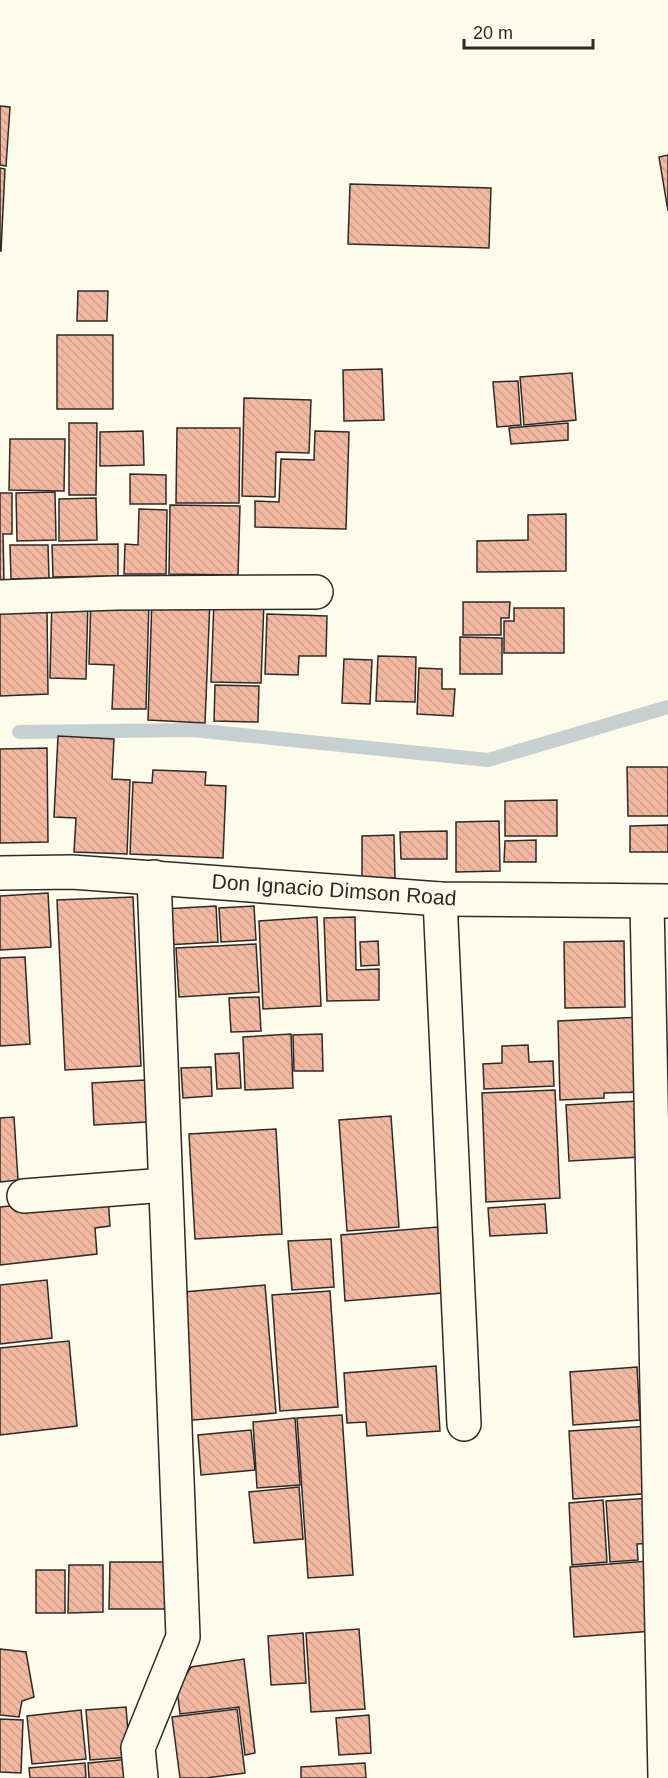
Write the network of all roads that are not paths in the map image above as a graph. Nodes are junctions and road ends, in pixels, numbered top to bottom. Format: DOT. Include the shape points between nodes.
graph roads {
  1 [pos="316,592"];
  2 [pos="0,597"];
  3 [pos="0,873"];
  4 [pos="154,877"];
  5 [pos="440,899"];
  6 [pos="658,901"];
  7 [pos="165,1185"];
  8 [pos="24,1196"];
  9 [pos="464,1424"];
  10 [pos="141,1778"];
  11 [pos="665,1778"];
  1 -- 2 [label="street"];
  3 -- 4 [label="street, Don Ignacio Dimson Road"];
  4 -- 5 [label="street, Don Ignacio Dimson Road"];
  4 -- 7 [label="street"];
  5 -- 6 [label="street, Don Ignacio Dimson Road"];
  5 -- 9 [label="street"];
  6 -- 11 [label="street"];
  7 -- 8 [label="street"];
  7 -- 10 [label="street" via="183,1637 138,1748"];
}
